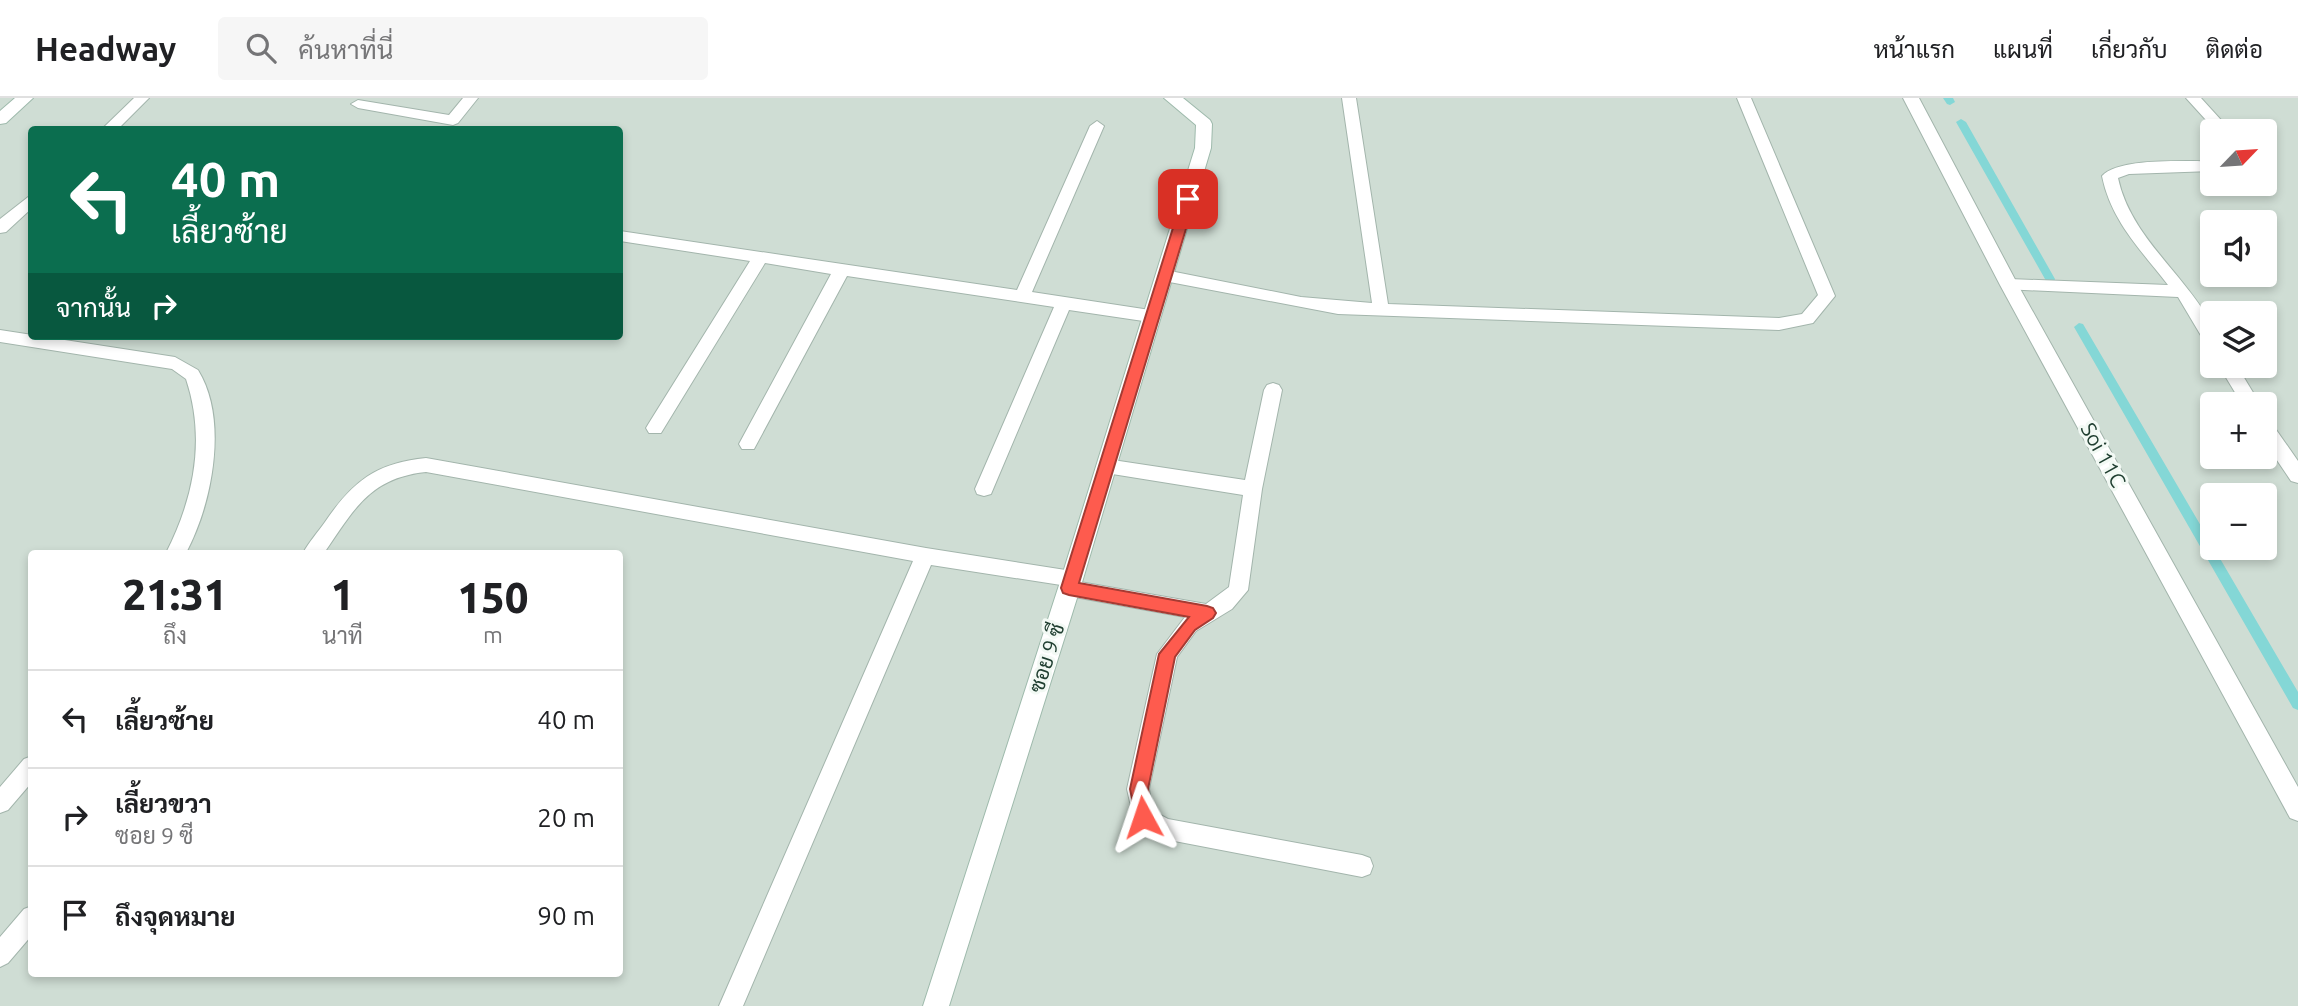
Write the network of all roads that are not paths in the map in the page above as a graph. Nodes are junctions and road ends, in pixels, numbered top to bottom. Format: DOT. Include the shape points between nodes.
graph roads {
  1 [pos="25,98"];
  2 [pos="142,98"];
  3 [pos="471,98"];
  4 [pos="1172,98"];
  5 [pos="1349,98"];
  6 [pos="1744,98"];
  7 [pos="1911,98"];
  8 [pos="2193,98"];
  9 [pos="358,104"];
  10 [pos="0,119"];
  11 [pos="2213,119"];
  12 [pos="449,125"];
  13 [pos="112,126"];
  14 [pos="1097,126"];
  15 [pos="2200,166"];
  16 [pos="28,204"];
  17 [pos="0,228"];
  18 [pos="623,236"];
  19 [pos="761,257"];
  20 [pos="842,269"];
  21 [pos="1165,276"];
  22 [pos="2010,285"];
  23 [pos="2182,290"];
  24 [pos="1022,296"];
  25 [pos="1064,303"];
  26 [pos="1381,310"];
  27 [pos="1150,316"];
  28 [pos="2200,320"];
  29 [pos="0,336"];
  30 [pos="1273,390"];
  31 [pos="655,428"];
  32 [pos="748,444"];
  33 [pos="2277,445"];
  34 [pos="1106,466"];
  35 [pos="2298,476"];
  36 [pos="984,489"];
  37 [pos="1253,489"];
  38 [pos="178,550"];
  39 [pos="315,550"];
  40 [pos="926,556"];
  41 [pos="1071,583"];
  42 [pos="1207,613"];
  43 [pos="28,771"];
  44 [pos="0,803"];
  45 [pos="2298,810"];
  46 [pos="1362,866"];
  47 [pos="28,922"];
  48 [pos="0,955"];
  49 [pos="731,1006"];
  50 [pos="936,1006"];
  1 -- 10 [label="street"];
  2 -- 13 [label="lane"];
  3 -- 12 [label="lane"];
  4 -- 21 [label="street, ซอย 9 ซี" via="1204,124 1203,148"];
  5 -- 26 [label="lane"];
  6 -- 26 [label="lane" via="1827,296 1807,319 1779,324"];
  7 -- 22 [label="street, Soi 11C"];
  8 -- 11 [label="lane"];
  9 -- 12 [label="lane"];
  14 -- 24 [label="lane"];
  15 -- 23 [label="lane" via="2127,169 2110,176 2112,195 2139,238"];
  16 -- 17 [label="lane"];
  18 -- 19 [label="lane"];
  19 -- 20 [label="lane"];
  19 -- 31 [label="lane"];
  20 -- 24 [label="lane"];
  20 -- 32 [label="lane"];
  21 -- 26 [label="lane" via="1301,303"];
  21 -- 27 [label="street, ซอย 9 ซี"];
  22 -- 23 [label="lane"];
  22 -- 45 [label="street, Soi 11C"];
  23 -- 28 [label="lane"];
  24 -- 25 [label="lane"];
  25 -- 27 [label="lane"];
  25 -- 36 [label="lane"];
  27 -- 34 [label="street, ซอย 9 ซี"];
  29 -- 38 [label="lane" via="187,368 195,378 203,434 203,481 189,531"];
  30 -- 37 [label="lane"];
  33 -- 35 [label="lane"];
  34 -- 37 [label="lane"];
  34 -- 41 [label="street, ซอย 9 ซี"];
  37 -- 42 [label="lane" via="1238,590"];
  39 -- 40 [label="lane" via="363,486 384,472 426,466"];
  40 -- 41 [label="lane"];
  40 -- 49 [label="lane"];
  41 -- 42 [label="lane"];
  41 -- 50 [label="street, ซอย 9 ซี"];
  42 -- 46 [label="lane" via="1189,625 1167,654 1139,789 1143,817 1164,829"];
  43 -- 44 [label="lane"];
  47 -- 48 [label="lane"];
}
